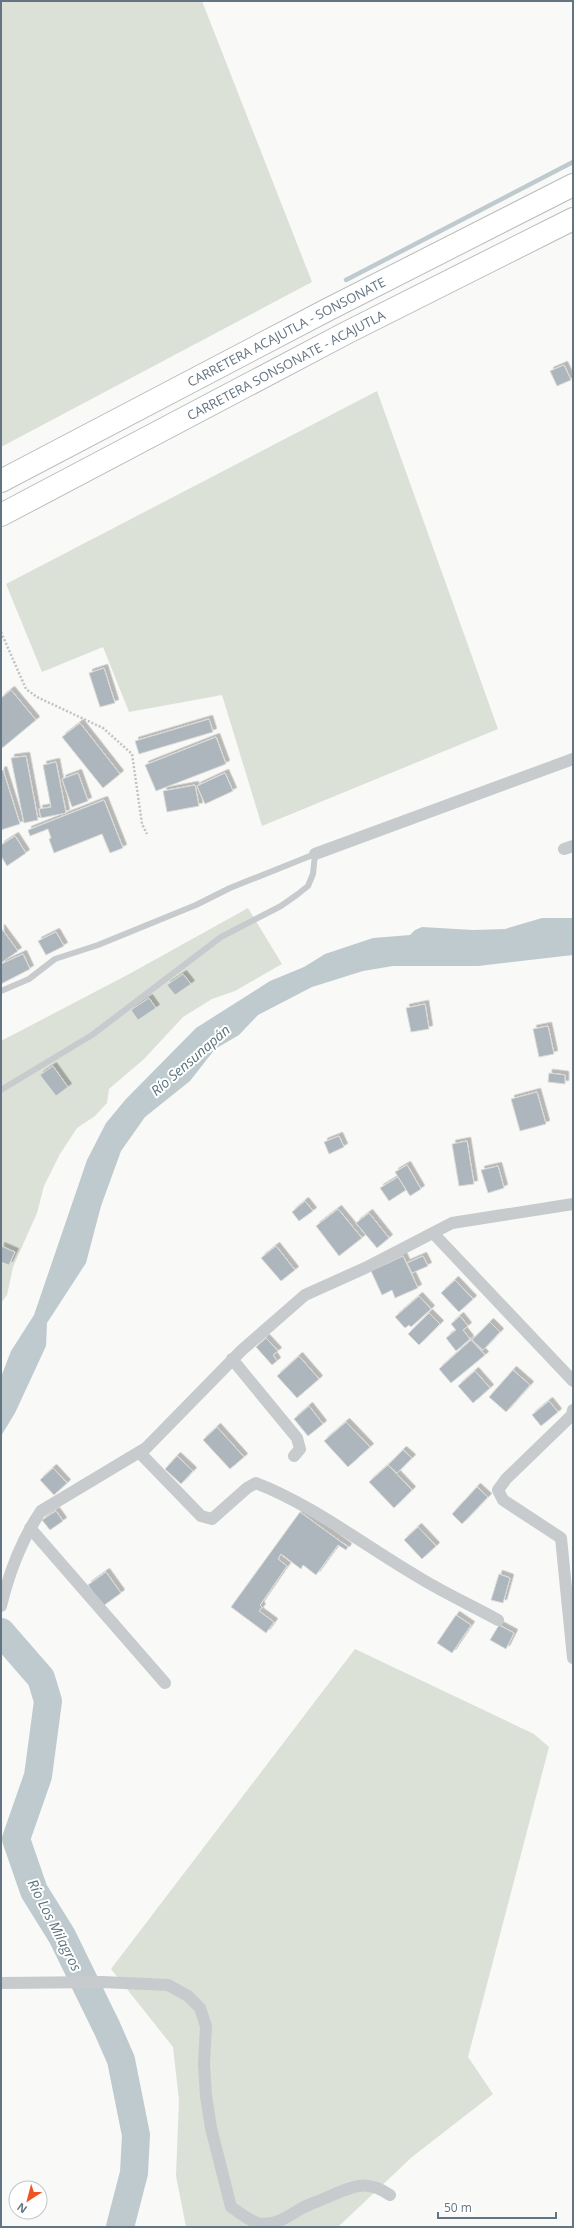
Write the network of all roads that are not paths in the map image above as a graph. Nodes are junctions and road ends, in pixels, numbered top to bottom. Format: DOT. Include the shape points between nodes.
graph roads {
  1 [pos="573,186"];
  2 [pos="573,219"];
  3 [pos="1,481"];
  4 [pos="1,515"];
  5 [pos="573,759"];
  6 [pos="315,854"];
  7 [pos="1,992"];
  8 [pos="1,1090"];
  9 [pos="573,1204"];
  10 [pos="433,1233"];
  11 [pos="232,1359"];
  12 [pos="573,1381"];
  13 [pos="573,1410"];
  14 [pos="139,1452"];
  15 [pos="294,1456"];
  16 [pos="30,1528"];
  17 [pos="1,1606"];
  18 [pos="498,1620"];
  19 [pos="573,1658"];
  20 [pos="165,1683"];
  21 [pos="1,1983"];
  22 [pos="390,2195"];
  1 -- 3 [label="highway, CARRETERA ACAJUTLA - SONSONATE" via="334,306"];
  2 -- 4 [label="highway, CARRETERA SONSONATE - ACAJUTLA" via="348,332"];
  5 -- 6 [label="street"];
  6 -- 7 [label="lane" via="230,888 196,905 55,959 29,979"];
  6 -- 8 [label="lane" via="313,874 308,886 298,894 281,906 221,937 92,1035"];
  9 -- 10 [label="street" via="452,1223"];
  10 -- 11 [label="street" via="305,1295"];
  10 -- 12 [label="street"];
  11 -- 14 [label="street" via="146,1448"];
  11 -- 15 [label="street" via="297,1438 300,1449"];
  13 -- 19 [label="street" via="572,1415 506,1479 498,1490 503,1500 561,1538"];
  14 -- 16 [label="street" via="41,1511"];
  14 -- 18 [label="street" via="201,1516 212,1519 256,1483 274,1490 375,1549 415,1576"];
  16 -- 17 [label="street" via="6,1586"];
  16 -- 20 [label="street"];
  21 -- 22 [label="street" via="102,1982 168,1985 188,1996 200,2008 206,2026 206,2096 211,2128 231,2207 262,2224 282,2221 303,2208 349,2187 379,2187"];
}
